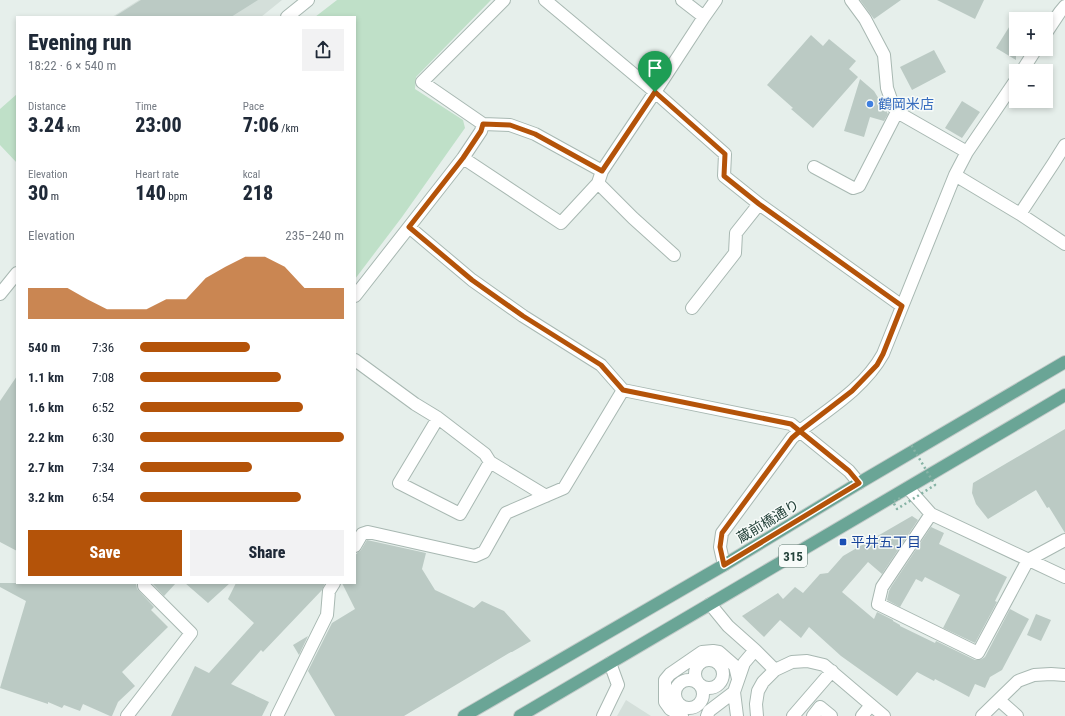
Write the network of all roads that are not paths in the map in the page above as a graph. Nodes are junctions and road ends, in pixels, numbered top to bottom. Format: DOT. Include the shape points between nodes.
graph roads {
  1 [pos="308,0"];
  2 [pos="504,0"];
  3 [pos="545,0"];
  4 [pos="682,0"];
  5 [pos="716,0"];
  6 [pos="851,0"];
  7 [pos="1065,6"];
  8 [pos="288,16"];
  9 [pos="704,17"];
  10 [pos="1053,23"];
  11 [pos="1009,90"];
  12 [pos="655,92"];
  13 [pos="898,112"];
  14 [pos="483,124"];
  15 [pos="1065,145"];
  16 [pos="967,152"];
  17 [pos="463,158"];
  18 [pos="814,167"];
  19 [pos="602,171"];
  20 [pos="955,175"];
  21 [pos="598,184"];
  22 [pos="759,204"];
  23 [pos="1020,214"];
  24 [pos="409,227"];
  25 [pos="1065,244"];
  26 [pos="674,255"];
  27 [pos="16,274"];
  28 [pos="0,294"];
  29 [pos="356,295"];
  30 [pos="902,306"];
  31 [pos="692,308"];
  32 [pos="356,361"];
  33 [pos="1065,362"];
  34 [pos="623,390"];
  35 [pos="1065,395"];
  36 [pos="438,418"];
  37 [pos="800,431"];
  38 [pos="490,462"];
  39 [pos="859,483"];
  40 [pos="908,488"];
  41 [pos="546,496"];
  42 [pos="931,514"];
  43 [pos="1065,540"];
  44 [pos="356,544"];
  45 [pos="1028,560"];
  46 [pos="724,565"];
  47 [pos="1065,577"];
  48 [pos="144,584"];
  49 [pos="333,584"];
  50 [pos="710,604"];
  51 [pos="755,650"];
  52 [pos="610,663"];
  53 [pos="775,670"];
  54 [pos="832,671"];
  55 [pos="670,674"];
  56 [pos="1065,675"];
  57 [pos="738,679"];
  58 [pos="679,684"];
  59 [pos="700,684"];
  60 [pos="718,685"];
  61 [pos="732,694"];
  62 [pos="999,700"];
  63 [pos="871,705"];
  64 [pos="988,714"];
  65 [pos="126,716"];
  66 [pos="276,716"];
  67 [pos="464,716"];
  68 [pos="520,716"];
  69 [pos="603,716"];
  70 [pos="682,716"];
  71 [pos="706,716"];
  72 [pos="737,716"];
  73 [pos="757,716"];
  74 [pos="793,716"];
  75 [pos="813,716"];
  76 [pos="831,716"];
  77 [pos="862,716"];
  78 [pos="883,716"];
  79 [pos="1018,716"];
  1 -- 8 [label="street"];
  2 -- 14 [label="street" via="422,82"];
  3 -- 12 [label="street"];
  4 -- 9 [label="street"];
  5 -- 9 [label="street"];
  6 -- 13 [label="street" via="865,19 884,55 887,88"];
  7 -- 10 [label="street"];
  9 -- 12 [label="street"];
  11 -- 16 [label="street"];
  12 -- 19 [label="street"];
  12 -- 22 [label="street" via="725,154 724,176"];
  13 -- 16 [label="street"];
  13 -- 18 [label="street" via="858,186 853,188"];
  14 -- 17 [label="street"];
  14 -- 19 [label="street" via="510,125 535,134"];
  15 -- 23 [label="street"];
  16 -- 20 [label="street"];
  17 -- 21 [label="street" via="561,223"];
  17 -- 24 [label="street"];
  19 -- 21 [label="street"];
  20 -- 23 [label="street"];
  20 -- 30 [label="street"];
  21 -- 26 [label="street"];
  22 -- 30 [label="street"];
  22 -- 31 [label="street" via="736,233 735,253"];
  23 -- 25 [label="street"];
  24 -- 29 [label="street"];
  24 -- 34 [label="street" via="472,280 523,316 601,365"];
  27 -- 28 [label="street"];
  30 -- 37 [label="street" via="877,365 852,391"];
  32 -- 36 [label="street"];
  33 -- 39 [label="main road, 蔵前橋通り / 315"];
  34 -- 37 [label="street" via="791,424"];
  34 -- 41 [label="street" via="564,488"];
  35 -- 40 [label="main road, 315"];
  36 -- 38 [label="street" via="485,454"];
  36 -- 38 [label="street" via="399,483 460,514"];
  37 -- 39 [label="street" via="849,471"];
  37 -- 46 [label="street" via="792,438 722,533 720,547"];
  38 -- 41 [label="street"];
  39 -- 46 [label="main road, 蔵前橋通り / 315"];
  40 -- 42 [label="street"];
  40 -- 50 [label="main road, 315"];
  41 -- 44 [label="street" via="506,514 484,552 475,556 368,532 362,534"];
  42 -- 45 [label="street"];
  42 -- 45 [label="street" via="882,587 878,604 978,653"];
  43 -- 45 [label="street"];
  45 -- 47 [label="street"];
  46 -- 67 [label="main road, 蔵前橋通り / 315"];
  48 -- 65 [label="street" via="191,633"];
  49 -- 66 [label="street" via="329,591 327,615"];
  50 -- 51 [label="street" via="728,626"];
  50 -- 52 [label="main road, 315"];
  51 -- 53 [label="street"];
  51 -- 57 [label="street" via="744,663"];
  52 -- 68 [label="main road, 315"];
  52 -- 69 [label="street" via="618,685"];
  53 -- 54 [label="street" via="792,662 807,661 824,665"];
  53 -- 73 [label="street" via="758,691"];
  54 -- 63 [label="street"];
  54 -- 74 [label="street"];
  55 -- 57 [label="street" via="702,652 712,651 719,652 735,666"];
  55 -- 58 [label="street"];
  55 -- 70 [label="street" via="665,680 665,702 670,709"];
  56 -- 62 [label="street" via="1034,675 1018,681"];
  57 -- 61 [label="street"];
  58 -- 59 [label="street" via="689,680"];
  58 -- 59 [label="street" via="676,699 681,705 689,708 701,703 704,693"];
  59 -- 60 [label="street" via="709,688"];
  59 -- 60 [label="street" via="696,679 696,669 701,662 709,659 720,663 723,668 724,677"];
  60 -- 61 [label="street"];
  61 -- 71 [label="street"];
  61 -- 72 [label="street"];
  62 -- 64 [label="street"];
  62 -- 79 [label="street"];
  63 -- 77 [label="street"];
  63 -- 78 [label="street"];
  75 -- 76 [label="street" via="820,707"];
}
